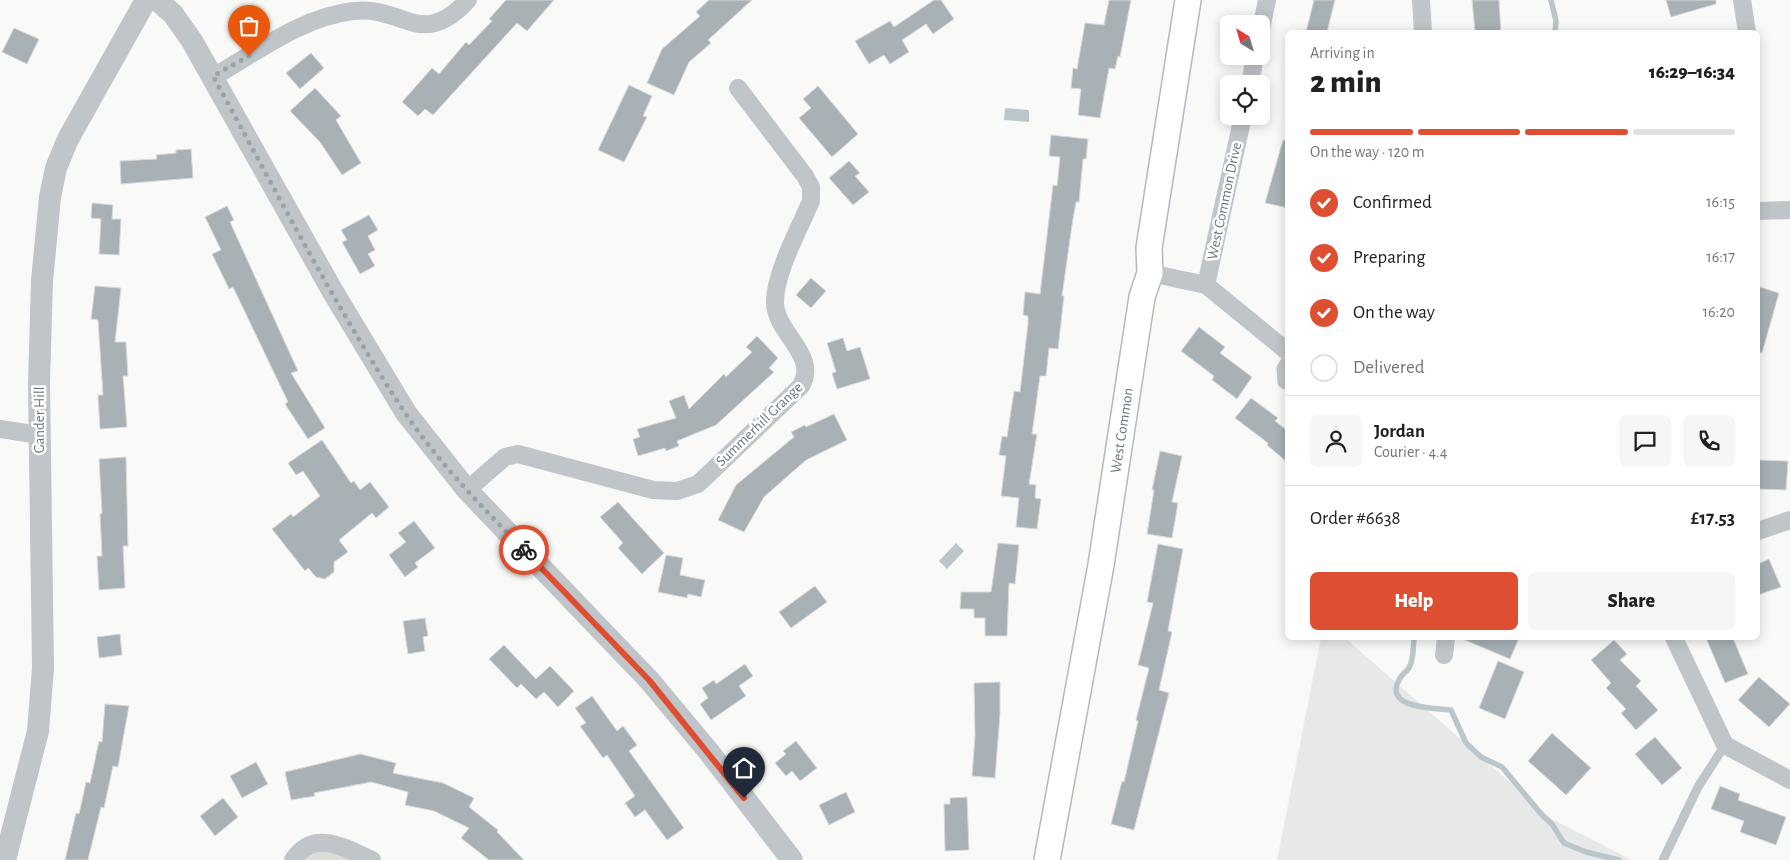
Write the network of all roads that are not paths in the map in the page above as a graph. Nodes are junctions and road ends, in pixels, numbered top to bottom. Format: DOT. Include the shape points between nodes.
graph roads {
  1 [pos="146,0"];
  2 [pos="157,0"];
  3 [pos="468,0"];
  4 [pos="1188,0"];
  5 [pos="1268,0"];
  6 [pos="1421,0"];
  7 [pos="1742,0"];
  8 [pos="1264,15"];
  9 [pos="1423,30"];
  10 [pos="1747,30"];
  11 [pos="213,76"];
  12 [pos="738,88"];
  13 [pos="1240,125"];
  14 [pos="1790,210"];
  15 [pos="1760,211"];
  16 [pos="1150,273"];
  17 [pos="1206,285"];
  18 [pos="1285,351"];
  19 [pos="1285,360"];
  20 [pos="1285,385"];
  21 [pos="0,430"];
  22 [pos="39,435"];
  23 [pos="467,490"];
  24 [pos="1790,520"];
  25 [pos="1760,530"];
  26 [pos="1675,640"];
  27 [pos="1725,745"];
  28 [pos="1790,780"];
  29 [pos="1663,859"];
  30 [pos="5,860"];
  31 [pos="293,860"];
  32 [pos="372,860"];
  33 [pos="792,860"];
  34 [pos="1047,860"];
  1 -- 22 [label="street, Gander Hill" via="68,139 56,168 42,281"];
  2 -- 11 [label="street" via="173,14"];
  3 -- 11 [label="street" via="454,16 426,24 378,12 356,10 335,13 296,29"];
  4 -- 16 [label="main road, West Common" via="1149,248"];
  5 -- 8 [label="street"];
  6 -- 9 [label="street"];
  7 -- 10 [label="street"];
  11 -- 23 [label="street" via="333,292 406,413"];
  12 -- 23 [label="street, Summerhill Grange" via="810,187 811,201 777,283 775,303 784,331 805,360 806,378 801,386 698,484 677,491 654,490 518,454 505,457"];
  13 -- 17 [label="street, West Common Drive"];
  14 -- 15 [label="street"];
  16 -- 17 [label="street"];
  16 -- 34 [label="main road, West Common" via="1142,297 1101,565"];
  17 -- 18 [label="street"];
  19 -- 20 [label="lane" via="1281,368"];
  21 -- 22 [label="street"];
  22 -- 30 [label="street, Gander Hill" via="43,668 38,731"];
  23 -- 33 [label="street" via="649,680"];
  24 -- 25 [label="street"];
  26 -- 27 [label="street"];
  27 -- 28 [label="street"];
  27 -- 29 [label="lane" via="1698,787"];
  31 -- 32 [label="street" via="302,848 328,842"];
}
